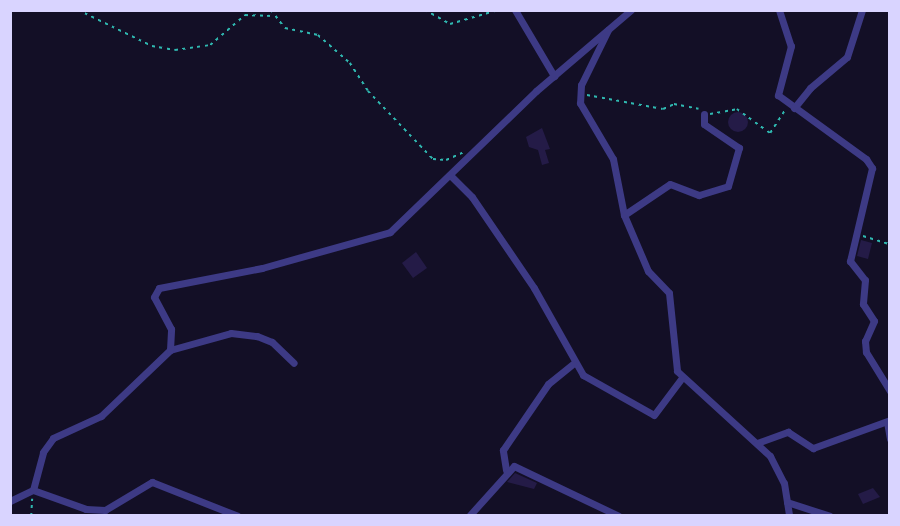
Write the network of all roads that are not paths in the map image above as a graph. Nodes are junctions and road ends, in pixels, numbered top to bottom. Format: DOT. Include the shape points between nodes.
graph roads {
  1 [pos="516,10"];
  2 [pos="631,10"];
  3 [pos="779,10"];
  4 [pos="862,10"];
  5 [pos="611,24"];
  6 [pos="554,76"];
  7 [pos="791,106"];
  8 [pos="704,114"];
  9 [pos="452,177"];
  10 [pos="624,215"];
  11 [pos="170,350"];
  12 [pos="294,363"];
  13 [pos="573,364"];
  14 [pos="681,379"];
  15 [pos="890,392"];
  16 [pos="888,421"];
  17 [pos="890,439"];
  18 [pos="757,443"];
  19 [pos="506,470"];
  20 [pos="31,492"];
  21 [pos="10,501"];
  22 [pos="787,502"];
  23 [pos="238,516"];
  24 [pos="469,516"];
  25 [pos="619,516"];
  26 [pos="789,516"];
  27 [pos="831,516"];
  1 -- 6 [label="street"];
  2 -- 5 [label="street"];
  3 -- 7 [label="street" via="791,46 778,95"];
  4 -- 7 [label="street" via="847,57"];
  5 -- 6 [label="street"];
  5 -- 10 [label="street" via="579,93 580,103 612,159"];
  6 -- 9 [label="street"];
  7 -- 15 [label="street" via="870,163 871,184 850,261 865,280 863,304 874,321 865,345"];
  8 -- 10 [label="street" via="704,124 739,148 728,186 699,195 670,184"];
  9 -- 11 [label="street" via="399,227 377,239 159,288 154,297 171,329"];
  9 -- 13 [label="street" via="472,197 534,288"];
  10 -- 14 [label="street" via="648,271 669,293"];
  11 -- 12 [label="street" via="231,333 272,342"];
  11 -- 20 [label="street" via="101,416 53,438 43,452"];
  13 -- 14 [label="street" via="596,384 654,415"];
  13 -- 19 [label="street" via="548,384 503,450"];
  14 -- 18 [label="street"];
  16 -- 17 [label="street"];
  16 -- 18 [label="street" via="813,448 788,432"];
  18 -- 22 [label="street" via="780,471"];
  19 -- 24 [label="street"];
  19 -- 25 [label="street" via="514,466"];
  20 -- 21 [label="street"];
  20 -- 23 [label="street" via="105,510 152,482"];
  22 -- 26 [label="street"];
  22 -- 27 [label="street"];
}
